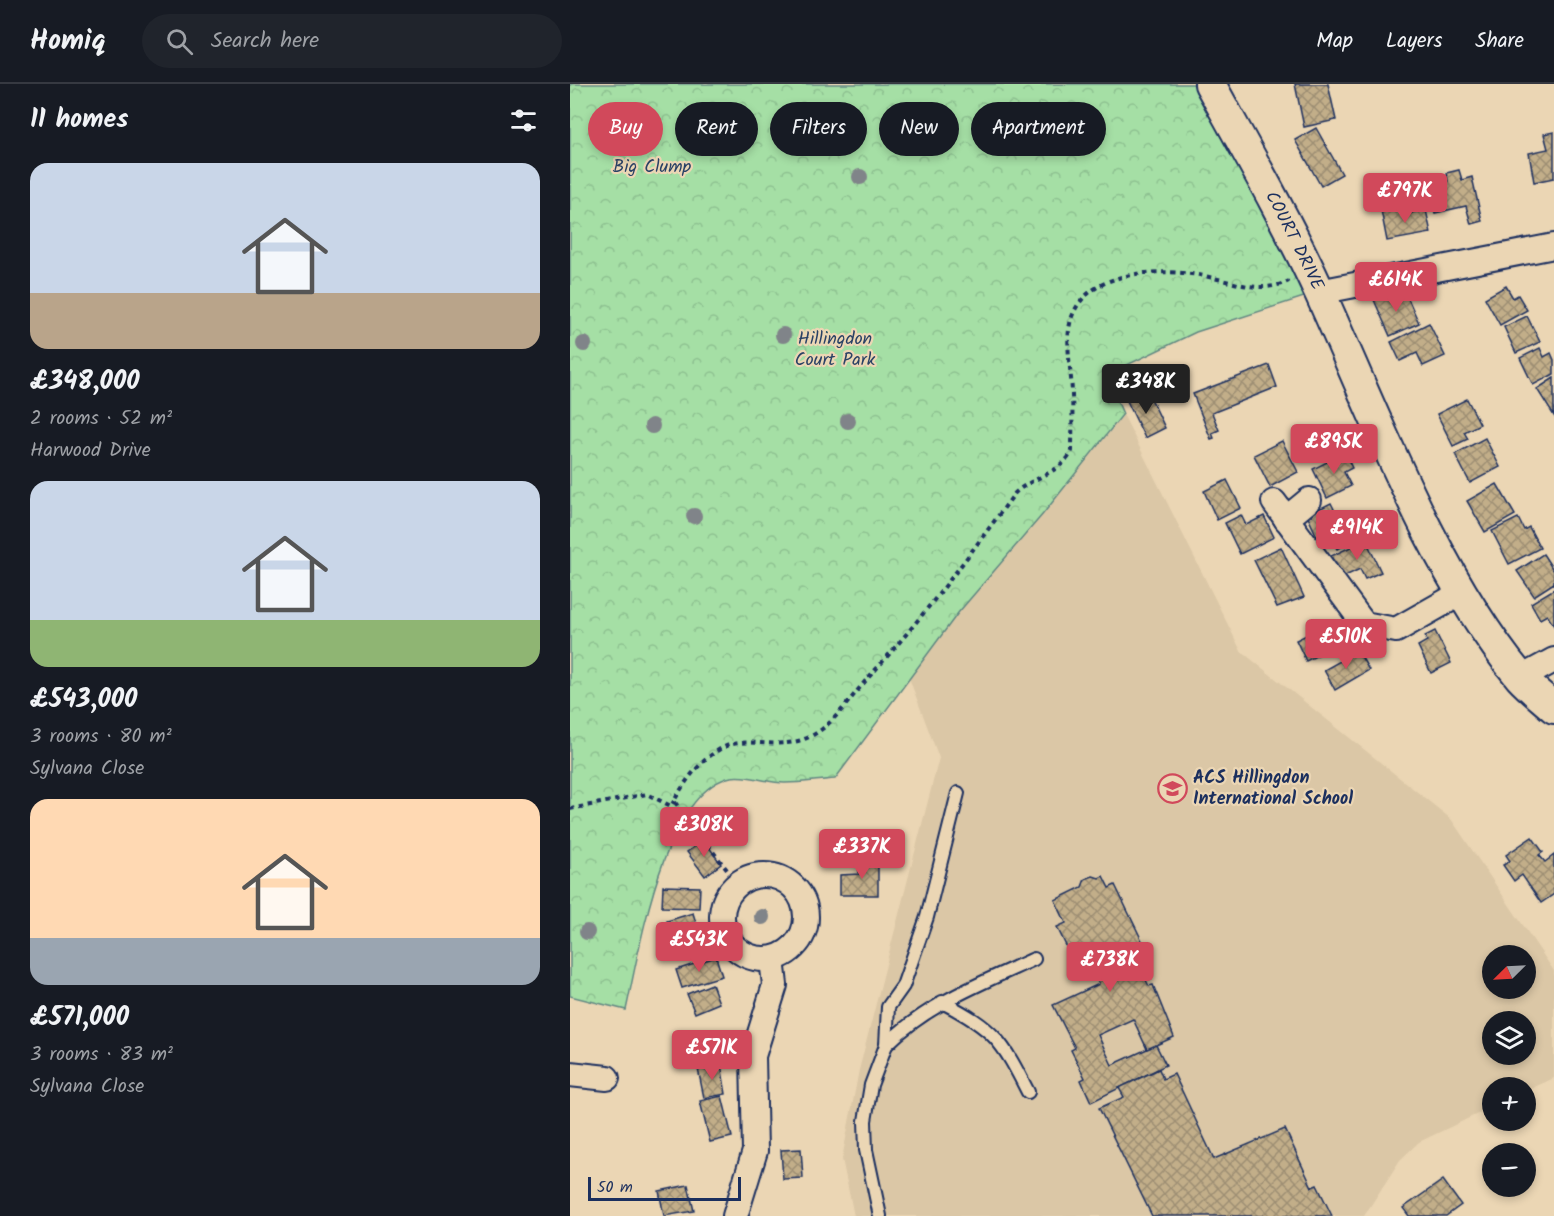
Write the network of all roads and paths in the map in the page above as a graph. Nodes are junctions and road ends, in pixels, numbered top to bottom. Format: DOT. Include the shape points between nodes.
graph roads {
  1 [pos="1210,84"];
  2 [pos="1554,246"];
  3 [pos="1314,282"];
  4 [pos="1309,500"];
  5 [pos="1463,592"];
  6 [pos="1554,660"];
  7 [pos="1521,678"];
  8 [pos="1554,708"];
  9 [pos="958,793"];
  10 [pos="674,801"];
  11 [pos="570,809"];
  12 [pos="738,884"];
  13 [pos="772,959"];
  14 [pos="1034,959"];
  15 [pos="942,1002"];
  16 [pos="886,1045"];
  17 [pos="570,1074"];
  18 [pos="607,1078"];
  19 [pos="1028,1092"];
  20 [pos="735,1216"];
  21 [pos="880,1216"];
  1 -- 3 [label="street, COURT DRIVE"];
  2 -- 3 [label="street"];
  3 -- 5 [label="street, COURT DRIVE" via="1391,452"];
  3 -- 10 [label="path" via="1255,289 1184,272 1151,271 1093,290 1073,314 1070,334 1069,458 1052,471 1026,482 1015,493 904,639 830,722 810,737 793,743 722,748 690,775"];
  4 -- 5 [label="street" via="1280,510 1364,624 1396,630"];
  5 -- 7 [label="street, COURT DRIVE"];
  6 -- 7 [label="street"];
  7 -- 8 [label="street, COURT DRIVE"];
  9 -- 16 [label="lane" via="927,917 903,986 888,1006"];
  10 -- 11 [label="path" via="671,806 647,794"];
  10 -- 12 [label="path"];
  12 -- 13 [label="street" via="723,905 724,934 744,955"];
  12 -- 13 [label="street" via="755,876 774,876 789,883 802,898 806,918 803,933 793,948"];
  13 -- 20 [label="street" via="775,985 753,1056 755,1150"];
  14 -- 15 [label="lane"];
  15 -- 16 [label="lane"];
  15 -- 19 [label="lane" via="995,1035 1006,1048"];
  16 -- 21 [label="lane" via="871,1085 865,1121 866,1150"];
  17 -- 18 [label="street"];
}
